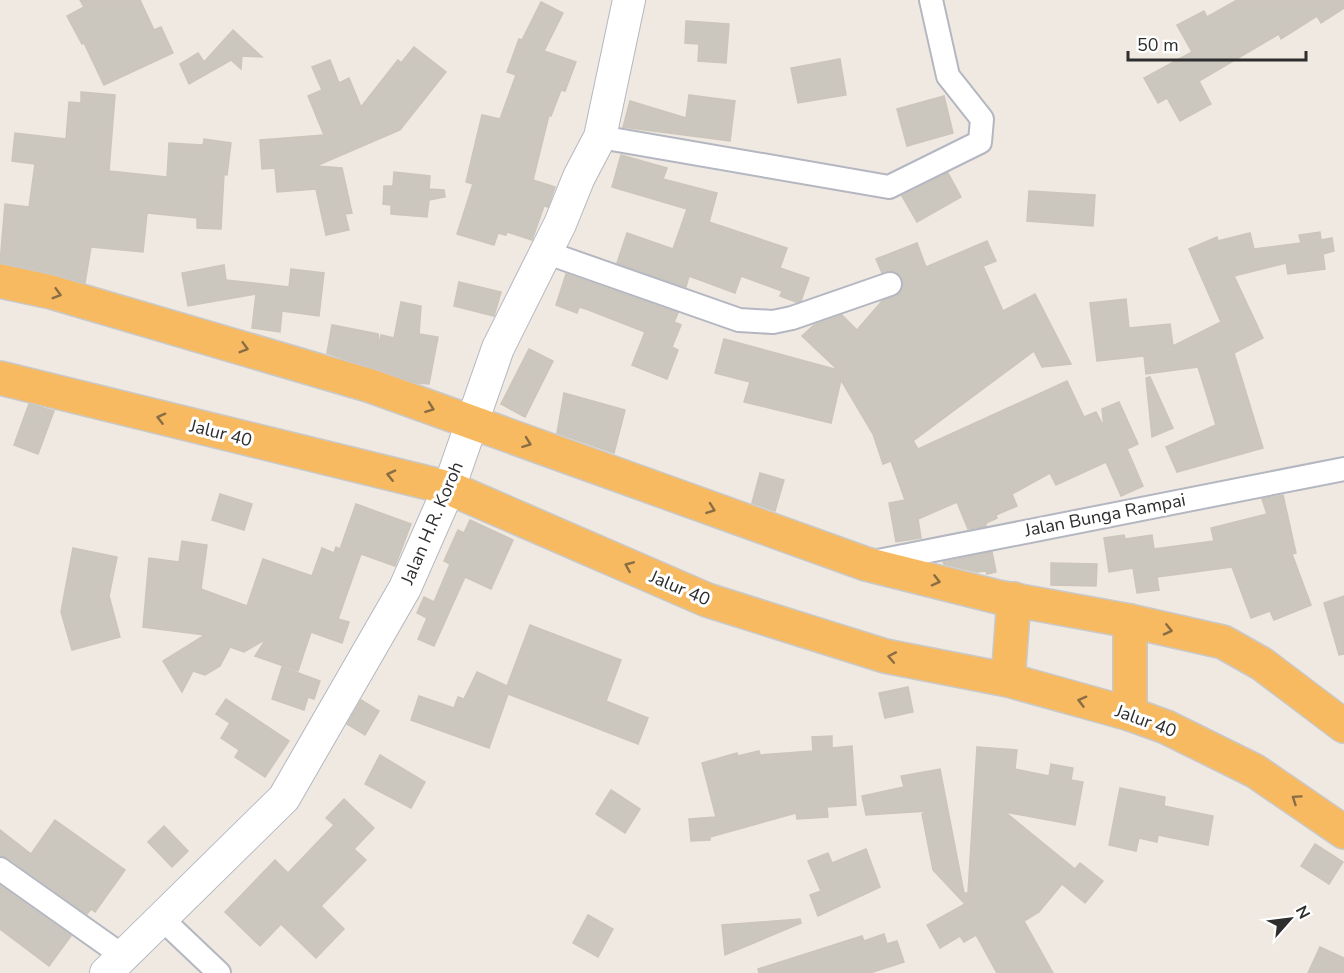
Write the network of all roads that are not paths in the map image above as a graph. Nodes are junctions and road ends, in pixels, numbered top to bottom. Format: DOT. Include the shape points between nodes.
graph roads {
  1 [pos="629,0"];
  2 [pos="931,0"];
  3 [pos="600,137"];
  4 [pos="544,252"];
  5 [pos="0,281"];
  6 [pos="890,284"];
  7 [pos="0,378"];
  8 [pos="472,423"];
  9 [pos="1344,469"];
  10 [pos="448,488"];
  11 [pos="866,564"];
  12 [pos="1014,599"];
  13 [pos="1130,621"];
  14 [pos="1008,680"];
  15 [pos="1130,714"];
  16 [pos="1344,726"];
  17 [pos="1344,832"];
  18 [pos="0,869"];
  19 [pos="160,917"];
  20 [pos="114,965"];
  21 [pos="219,973"];
  1 -- 3 [label="main road, Jalan H.R. Koroh"];
  2 -- 3 [label="street" via="948,76 982,119 980,142 889,187"];
  3 -- 4 [label="main road, Jalan H.R. Koroh"];
  4 -- 6 [label="street" via="739,320 792,318"];
  4 -- 8 [label="main road, Jalan H.R. Koroh" via="498,348"];
  5 -- 8 [label="highway, one-way" via="51,292 371,386"];
  10 -- 7 [label="highway, Jalur 40, one-way"];
  8 -- 10 [label="main road, Jalan H.R. Koroh"];
  8 -- 11 [label="highway, one-way"];
  9 -- 11 [label="street, Jalan Bunga Rampai"];
  14 -- 10 [label="highway, Jalur 40, one-way" via="885,656 707,600"];
  10 -- 19 [label="main road, Jalan H.R. Koroh" via="405,588 284,798"];
  11 -- 12 [label="highway, one-way"];
  12 -- 13 [label="highway"];
  12 -- 14 [label="highway"];
  13 -- 15 [label="highway"];
  13 -- 16 [label="highway, one-way" via="1223,642 1262,664"];
  15 -- 14 [label="highway, Jalur 40, one-way"];
  17 -- 15 [label="highway, Jalur 40, one-way" via="1255,771 1166,727"];
  18 -- 20 [label="street"];
  19 -- 20 [label="main road, Jalan H.R. Koroh"];
  19 -- 21 [label="street"];
}
